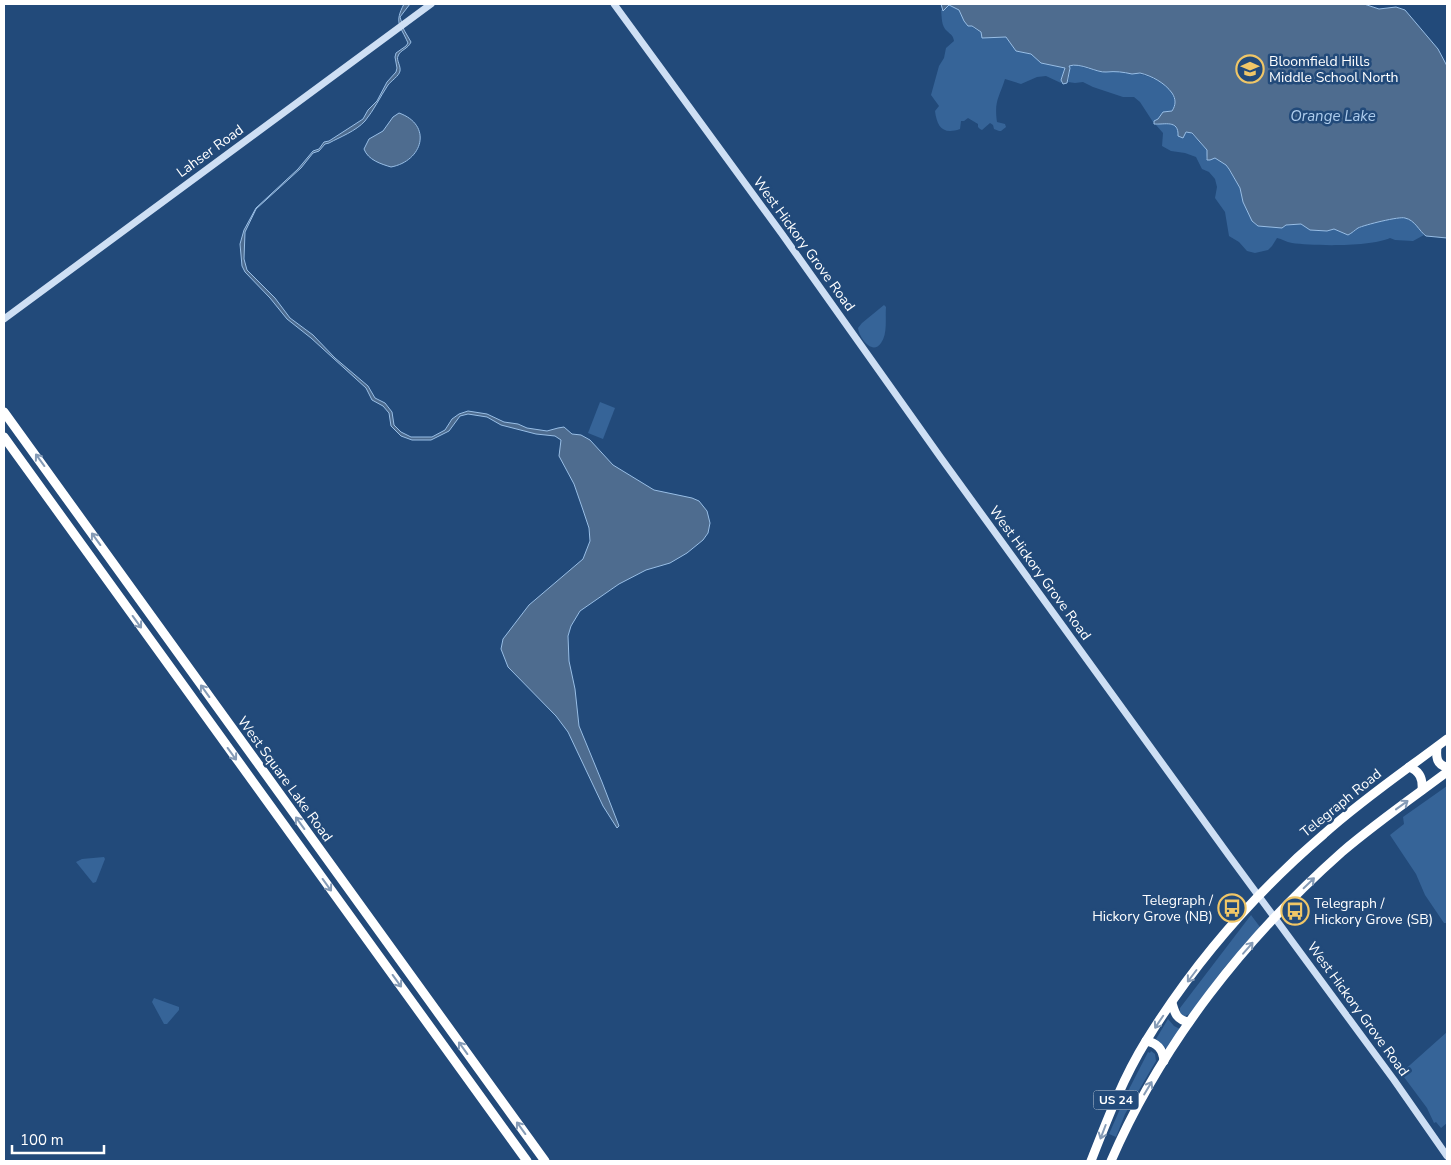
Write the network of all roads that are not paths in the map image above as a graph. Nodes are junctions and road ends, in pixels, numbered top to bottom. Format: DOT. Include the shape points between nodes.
graph roads {
  1 [pos="431,4"];
  2 [pos="614,4"];
  3 [pos="4,319"];
  4 [pos="4,412"];
  5 [pos="4,437"];
  6 [pos="1447,739"];
  7 [pos="1437,747"];
  8 [pos="1409,767"];
  9 [pos="1447,767"];
  10 [pos="1447,772"];
  11 [pos="1422,790"];
  12 [pos="1258,895"];
  13 [pos="1275,917"];
  14 [pos="1172,1003"];
  15 [pos="1189,1022"];
  16 [pos="1146,1041"];
  17 [pos="1164,1061"];
  18 [pos="1447,1156"];
  19 [pos="527,1161"];
  20 [pos="545,1161"];
  21 [pos="1091,1161"];
  22 [pos="1111,1161"];
  1 -- 3 [label="street, Lahser Road"];
  2 -- 12 [label="street, West Hickory Grove Road"];
  20 -- 4 [label="highway, West Square Lake Road, one-way"];
  5 -- 19 [label="highway, West Square Lake Road, one-way"];
  6 -- 7 [label="highway, Telegraph Road / US 24"];
  7 -- 8 [label="highway, Telegraph Road / US 24"];
  7 -- 9 [label="highway" via="1438,761"];
  8 -- 11 [label="highway" via="1420,775"];
  8 -- 12 [label="highway, Telegraph Road / US 24" via="1324,833"];
  10 -- 11 [label="highway, US 24"];
  13 -- 11 [label="highway, US 24, one-way" via="1343,852"];
  12 -- 13 [label="street, West Hickory Grove Road"];
  12 -- 14 [label="highway, US 24, one-way"];
  15 -- 13 [label="highway, US 24, one-way"];
  13 -- 18 [label="street, West Hickory Grove Road"];
  14 -- 15 [label="highway" via="1178,1018"];
  14 -- 16 [label="highway, US 24, one-way"];
  15 -- 17 [label="highway, US 24"];
  16 -- 17 [label="highway" via="1158,1045"];
  16 -- 21 [label="highway, US 24, one-way"];
  22 -- 17 [label="highway, US 24, one-way" via="1132,1115"];
}
